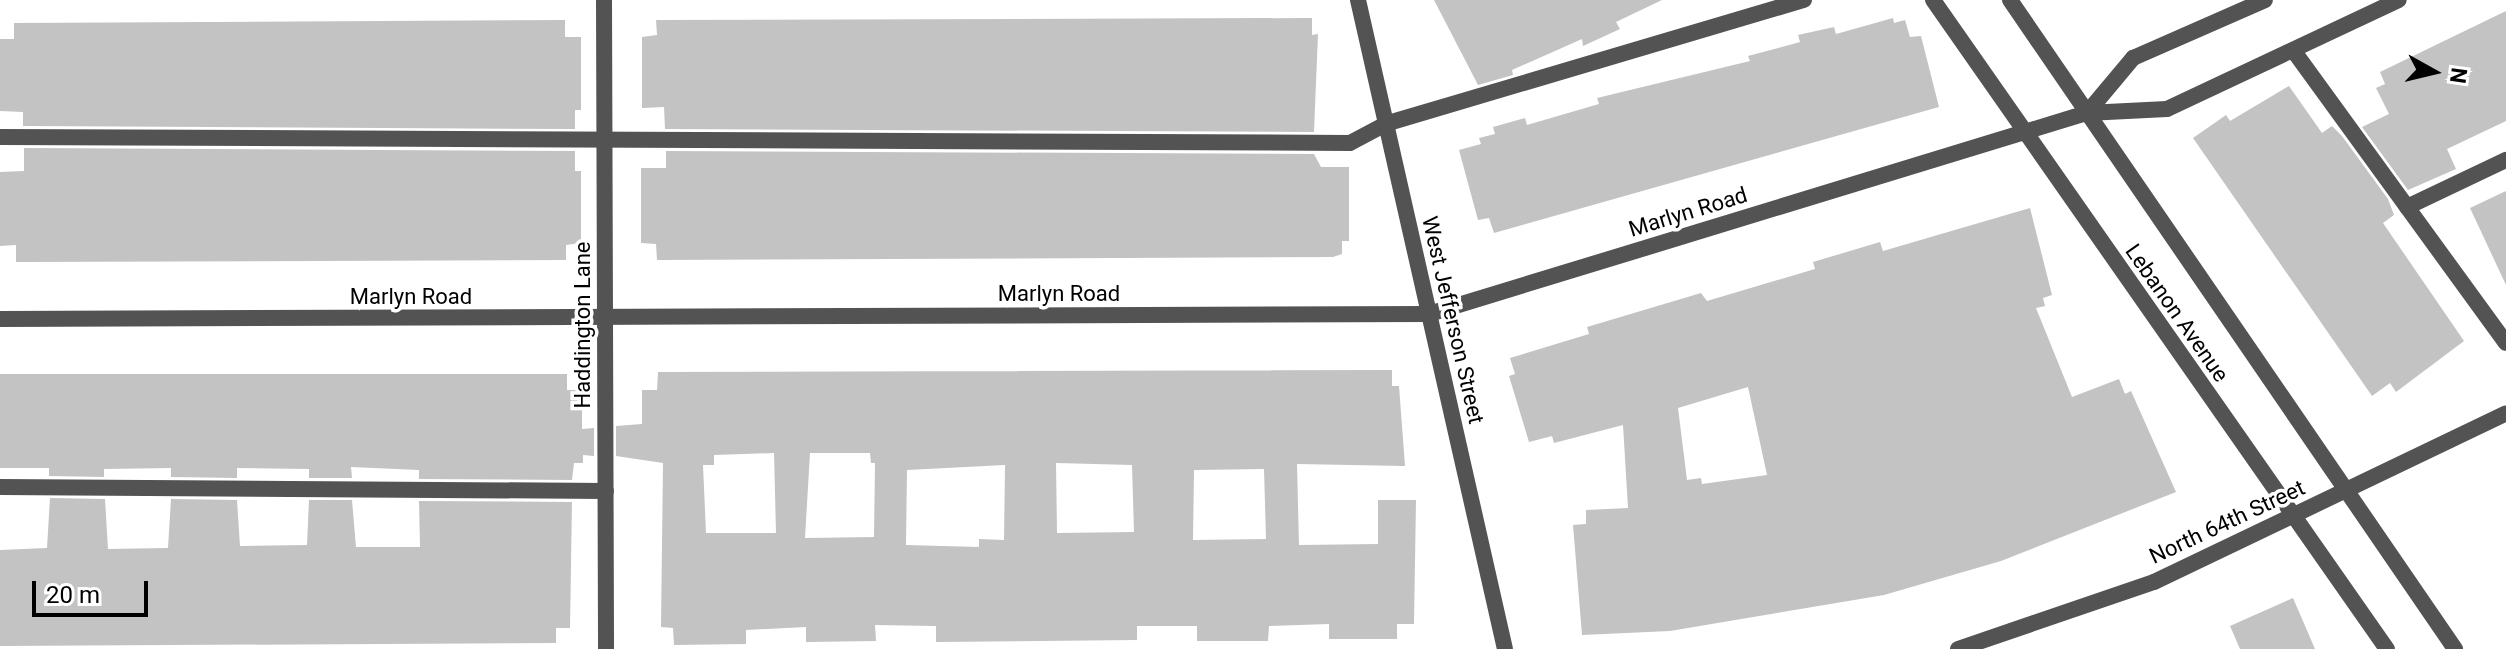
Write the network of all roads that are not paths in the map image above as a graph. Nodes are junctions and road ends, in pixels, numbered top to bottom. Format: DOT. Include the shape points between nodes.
graph roads {
  1 [pos="604,0"];
  2 [pos="1358,0"];
  3 [pos="1804,0"];
  4 [pos="1933,0"];
  5 [pos="2010,0"];
  6 [pos="2265,0"];
  7 [pos="2399,0"];
  8 [pos="2293,50"];
  9 [pos="2087,113"];
  10 [pos="1385,124"];
  11 [pos="2022,132"];
  12 [pos="0,137"];
  13 [pos="604,140"];
  14 [pos="2506,160"];
  15 [pos="2407,207"];
  16 [pos="1429,314"];
  17 [pos="0,319"];
  18 [pos="605,319"];
  19 [pos="2506,343"];
  20 [pos="2506,413"];
  21 [pos="0,487"];
  22 [pos="2344,490"];
  23 [pos="606,491"];
  24 [pos="2295,516"];
  25 [pos="606,649"];
  26 [pos="1505,649"];
  27 [pos="1958,649"];
  28 [pos="2387,649"];
  29 [pos="2455,649"];
  1 -- 13 [label="street, Haddington Lane"];
  2 -- 10 [label="street, West Jefferson Street"];
  3 -- 10 [label="street"];
  4 -- 11 [label="street, Lebanon Avenue"];
  5 -- 9 [label="street, Lebanon Avenue"];
  6 -- 9 [label="street" via="2133,58"];
  7 -- 8 [label="street, Marlyn Road"];
  8 -- 9 [label="street, Marlyn Road" via="2167,109"];
  8 -- 15 [label="street"];
  9 -- 11 [label="street, Marlyn Road"];
  9 -- 22 [label="street, Lebanon Avenue"];
  10 -- 13 [label="street" via="1350,143"];
  10 -- 16 [label="street, West Jefferson Street"];
  11 -- 16 [label="street, Marlyn Road"];
  11 -- 24 [label="street, Lebanon Avenue"];
  12 -- 13 [label="street"];
  13 -- 18 [label="street, Haddington Lane"];
  14 -- 15 [label="street"];
  15 -- 19 [label="street"];
  16 -- 18 [label="street, Marlyn Road"];
  16 -- 26 [label="street, West Jefferson Street"];
  17 -- 18 [label="street, Marlyn Road"];
  18 -- 23 [label="street, Haddington Lane"];
  20 -- 22 [label="street, North 64th Street"];
  21 -- 23 [label="street"];
  22 -- 24 [label="street, North 64th Street"];
  22 -- 29 [label="street, Lebanon Avenue"];
  23 -- 25 [label="street, Haddington Lane"];
  24 -- 27 [label="street, North 64th Street" via="2096,605"];
  24 -- 28 [label="street, Lebanon Avenue"];
}
